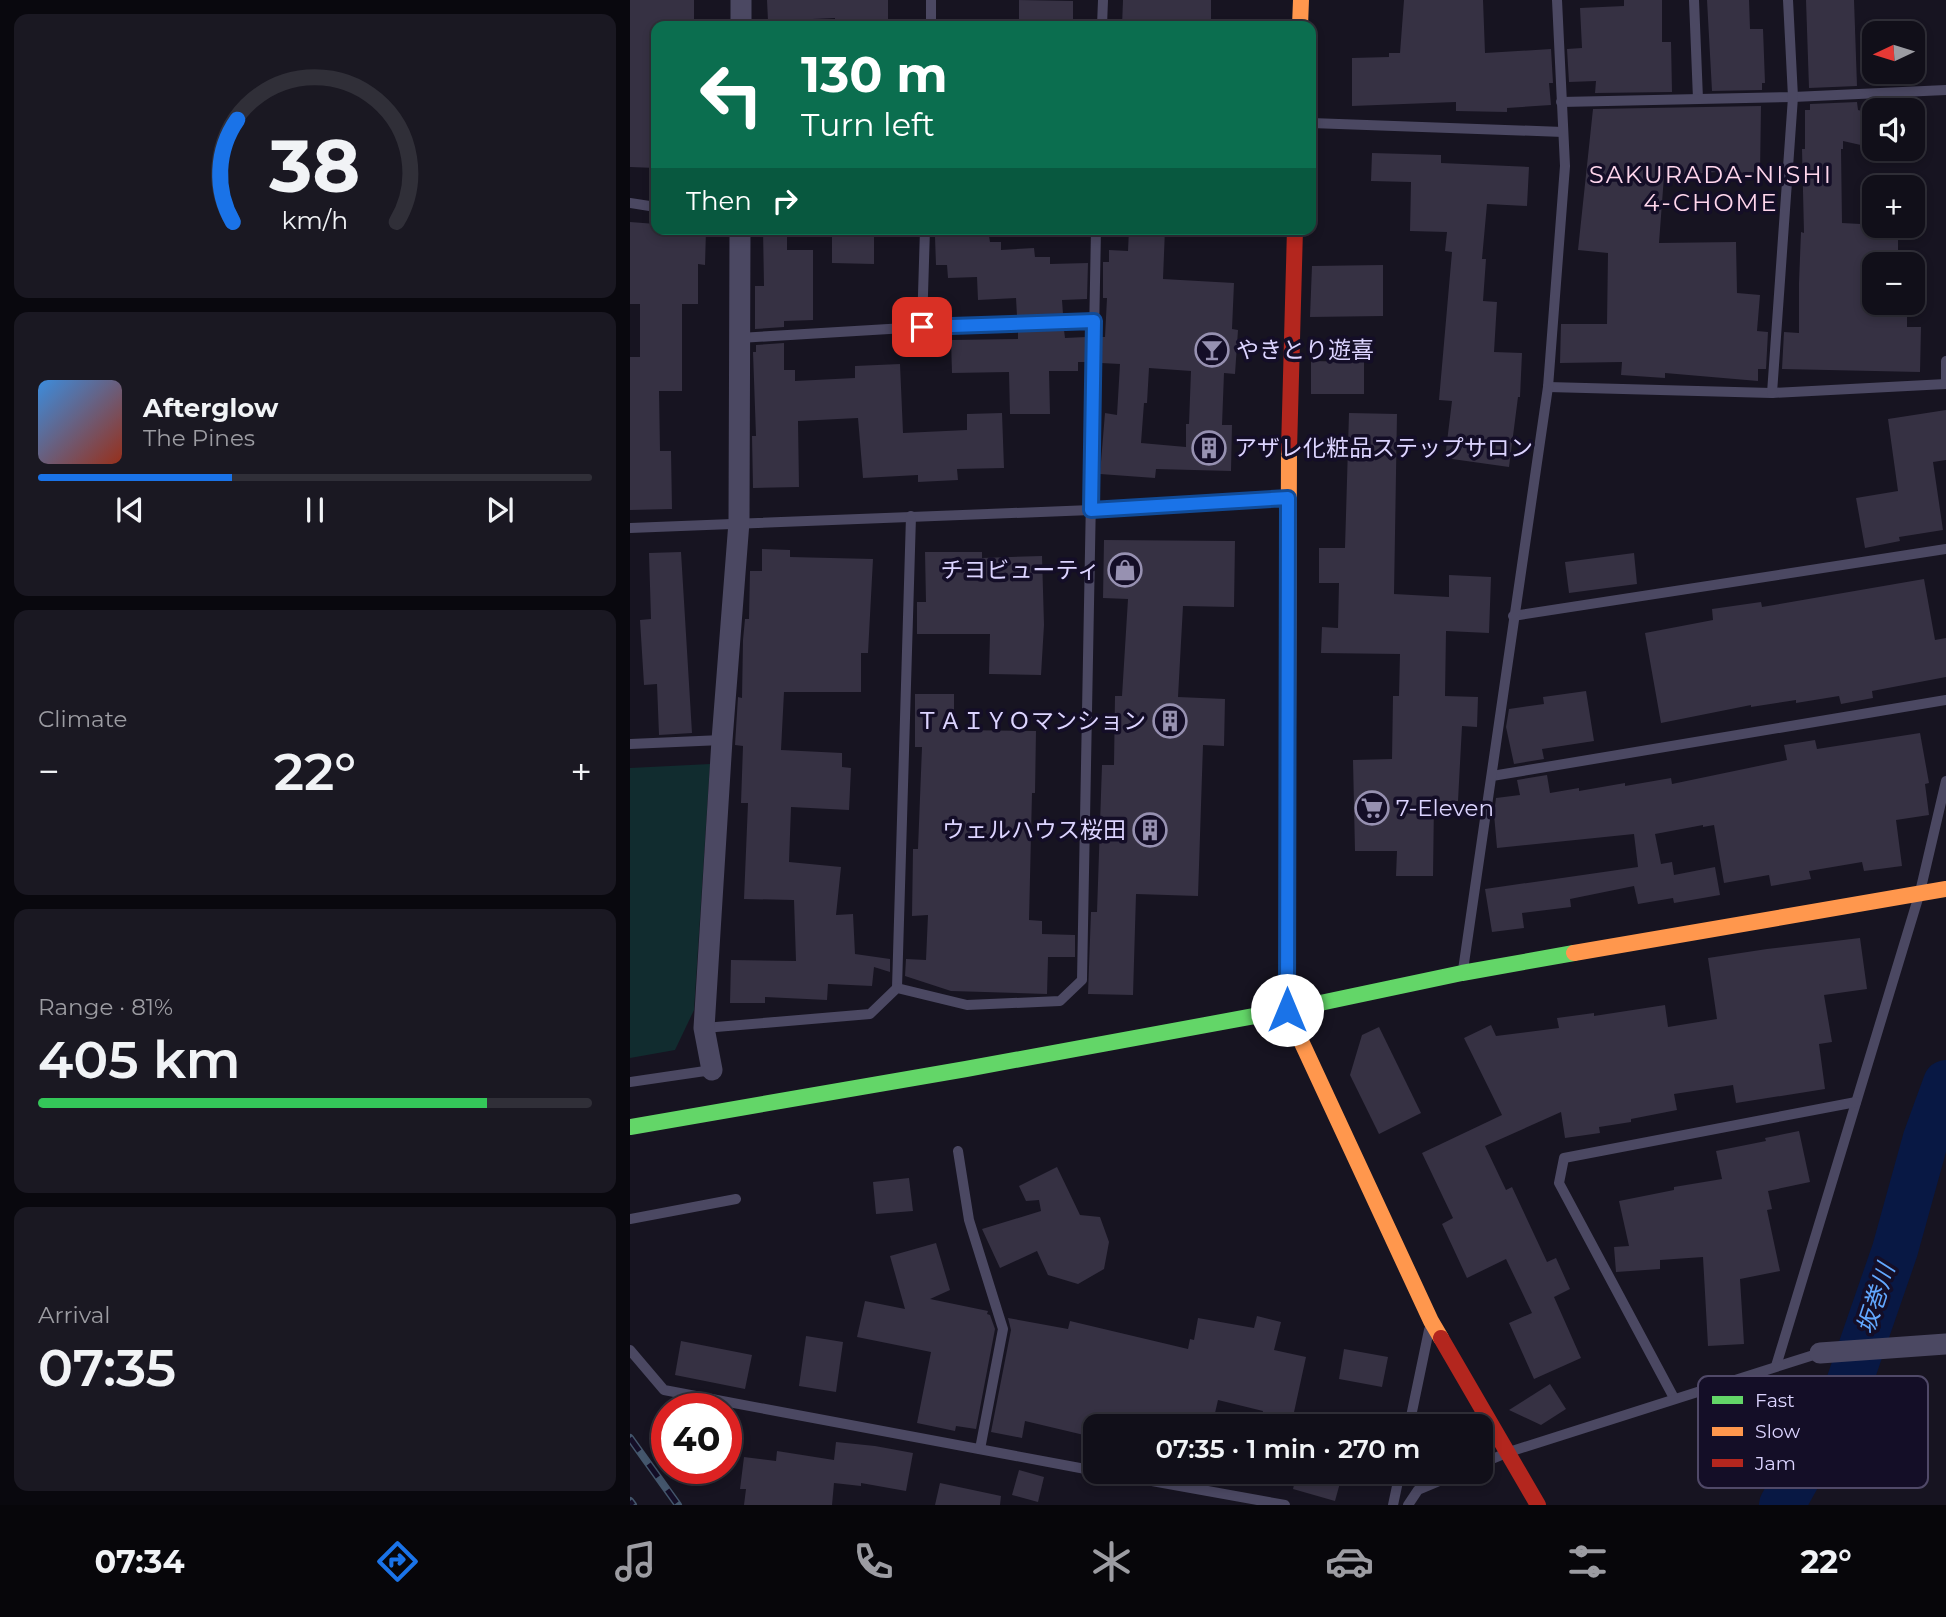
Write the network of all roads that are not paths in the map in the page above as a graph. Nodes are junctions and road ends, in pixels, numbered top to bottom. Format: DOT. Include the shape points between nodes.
graph roads {
  1 [pos="741,0"];
  2 [pos="931,0"];
  3 [pos="1103,0"];
  4 [pos="1301,0"];
  5 [pos="1557,0"];
  6 [pos="1694,0"];
  7 [pos="1788,0"];
  8 [pos="741,21"];
  9 [pos="931,21"];
  10 [pos="1102,21"];
  11 [pos="1300,21"];
  12 [pos="1946,90"];
  13 [pos="1793,97"];
  14 [pos="1698,99"];
  15 [pos="1561,102"];
  16 [pos="1316,123"];
  17 [pos="1563,132"];
  18 [pos="630,203"];
  19 [pos="651,206"];
  20 [pos="740,235"];
  21 [pos="925,235"];
  22 [pos="1096,235"];
  23 [pos="1294,235"];
  24 [pos="1094,321"];
  25 [pos="922,327"];
  26 [pos="739,338"];
  27 [pos="1946,360"];
  28 [pos="1946,384"];
  29 [pos="1548,387"];
  30 [pos="1772,393"];
  31 [pos="1288,498"];
  32 [pos="1091,510"];
  33 [pos="911,516"];
  34 [pos="740,522"];
  35 [pos="630,528"];
  36 [pos="1946,549"];
  37 [pos="1513,616"];
  38 [pos="1946,700"];
  39 [pos="722,740"];
  40 [pos="630,744"];
  41 [pos="1492,776"];
  42 [pos="1946,781"];
  43 [pos="1946,888"];
  44 [pos="1920,892"];
  45 [pos="1462,973"];
  46 [pos="897,989"];
  47 [pos="1287,1010"];
  48 [pos="704,1028"];
  49 [pos="712,1070"];
  50 [pos="630,1082"];
  51 [pos="1856,1102"];
  52 [pos="630,1127"];
  53 [pos="958,1151"];
  54 [pos="736,1199"];
  55 [pos="630,1219"];
  56 [pos="1431,1321"];
  57 [pos="1946,1344"];
  58 [pos="630,1349"];
  59 [pos="1820,1353"];
  60 [pos="1776,1366"];
  61 [pos="1744,1376"];
  62 [pos="1698,1390"];
  63 [pos="1674,1398"];
  64 [pos="1412,1414"];
  65 [pos="980,1449"];
  66 [pos="1509,1451"];
  67 [pos="1493,1458"];
  68 [pos="1083,1469"];
  69 [pos="1169,1484"];
  70 [pos="1397,1484"];
  71 [pos="1432,1484"];
  72 [pos="1285,1505"];
  73 [pos="1393,1505"];
  74 [pos="1408,1505"];
  75 [pos="1538,1505"];
  1 -- 8 [label="street"];
  2 -- 9 [label="lane"];
  3 -- 10 [label="lane"];
  4 -- 11 [label="street"];
  5 -- 15 [label="lane"];
  6 -- 14 [label="lane"];
  7 -- 13 [label="lane"];
  12 -- 13 [label="lane"];
  13 -- 14 [label="lane"];
  13 -- 30 [label="lane"];
  14 -- 15 [label="lane"];
  15 -- 17 [label="lane"];
  16 -- 17 [label="lane"];
  17 -- 29 [label="lane" via="1565,166"];
  18 -- 19 [label="lane"];
  20 -- 26 [label="street"];
  21 -- 25 [label="lane"];
  22 -- 24 [label="lane"];
  23 -- 31 [label="street"];
  24 -- 25 [label="lane"];
  24 -- 32 [label="lane"];
  25 -- 26 [label="lane"];
  26 -- 34 [label="street"];
  27 -- 28 [label="lane"];
  28 -- 30 [label="lane"];
  29 -- 30 [label="lane"];
  29 -- 37 [label="lane"];
  31 -- 32 [label="lane"];
  31 -- 47 [label="street"];
  32 -- 33 [label="lane"];
  32 -- 46 [label="lane" via="1083,980 1060,1001 967,1006"];
  33 -- 34 [label="lane"];
  33 -- 46 [label="lane"];
  34 -- 35 [label="lane"];
  34 -- 39 [label="street"];
  36 -- 37 [label="lane"];
  37 -- 41 [label="lane"];
  38 -- 41 [label="lane"];
  39 -- 40 [label="lane"];
  39 -- 48 [label="street"];
  41 -- 45 [label="lane"];
  42 -- 44 [label="lane"];
  43 -- 44 [label="street"];
  44 -- 45 [label="street"];
  44 -- 51 [label="lane"];
  45 -- 47 [label="street"];
  46 -- 48 [label="lane" via="870,1014"];
  47 -- 52 [label="street"];
  47 -- 56 [label="street"];
  48 -- 49 [label="street"];
  49 -- 50 [label="lane"];
  51 -- 60 [label="lane"];
  51 -- 63 [label="lane" via="1564,1158 1559,1184"];
  53 -- 65 [label="lane" via="969,1220 1003,1329"];
  54 -- 55 [label="lane"];
  56 -- 64 [label="lane"];
  56 -- 66 [label="street"];
  57 -- 59 [label="street"];
  58 -- 65 [label="lane" via="664,1390"];
  59 -- 60 [label="lane"];
  60 -- 61 [label="lane"];
  62 -- 63 [label="lane"];
  63 -- 66 [label="lane"];
  65 -- 68 [label="lane"];
  66 -- 67 [label="lane"];
  66 -- 75 [label="street"];
  69 -- 72 [label="lane"];
  70 -- 73 [label="lane"];
  71 -- 74 [label="lane" via="1418,1490"];
}
